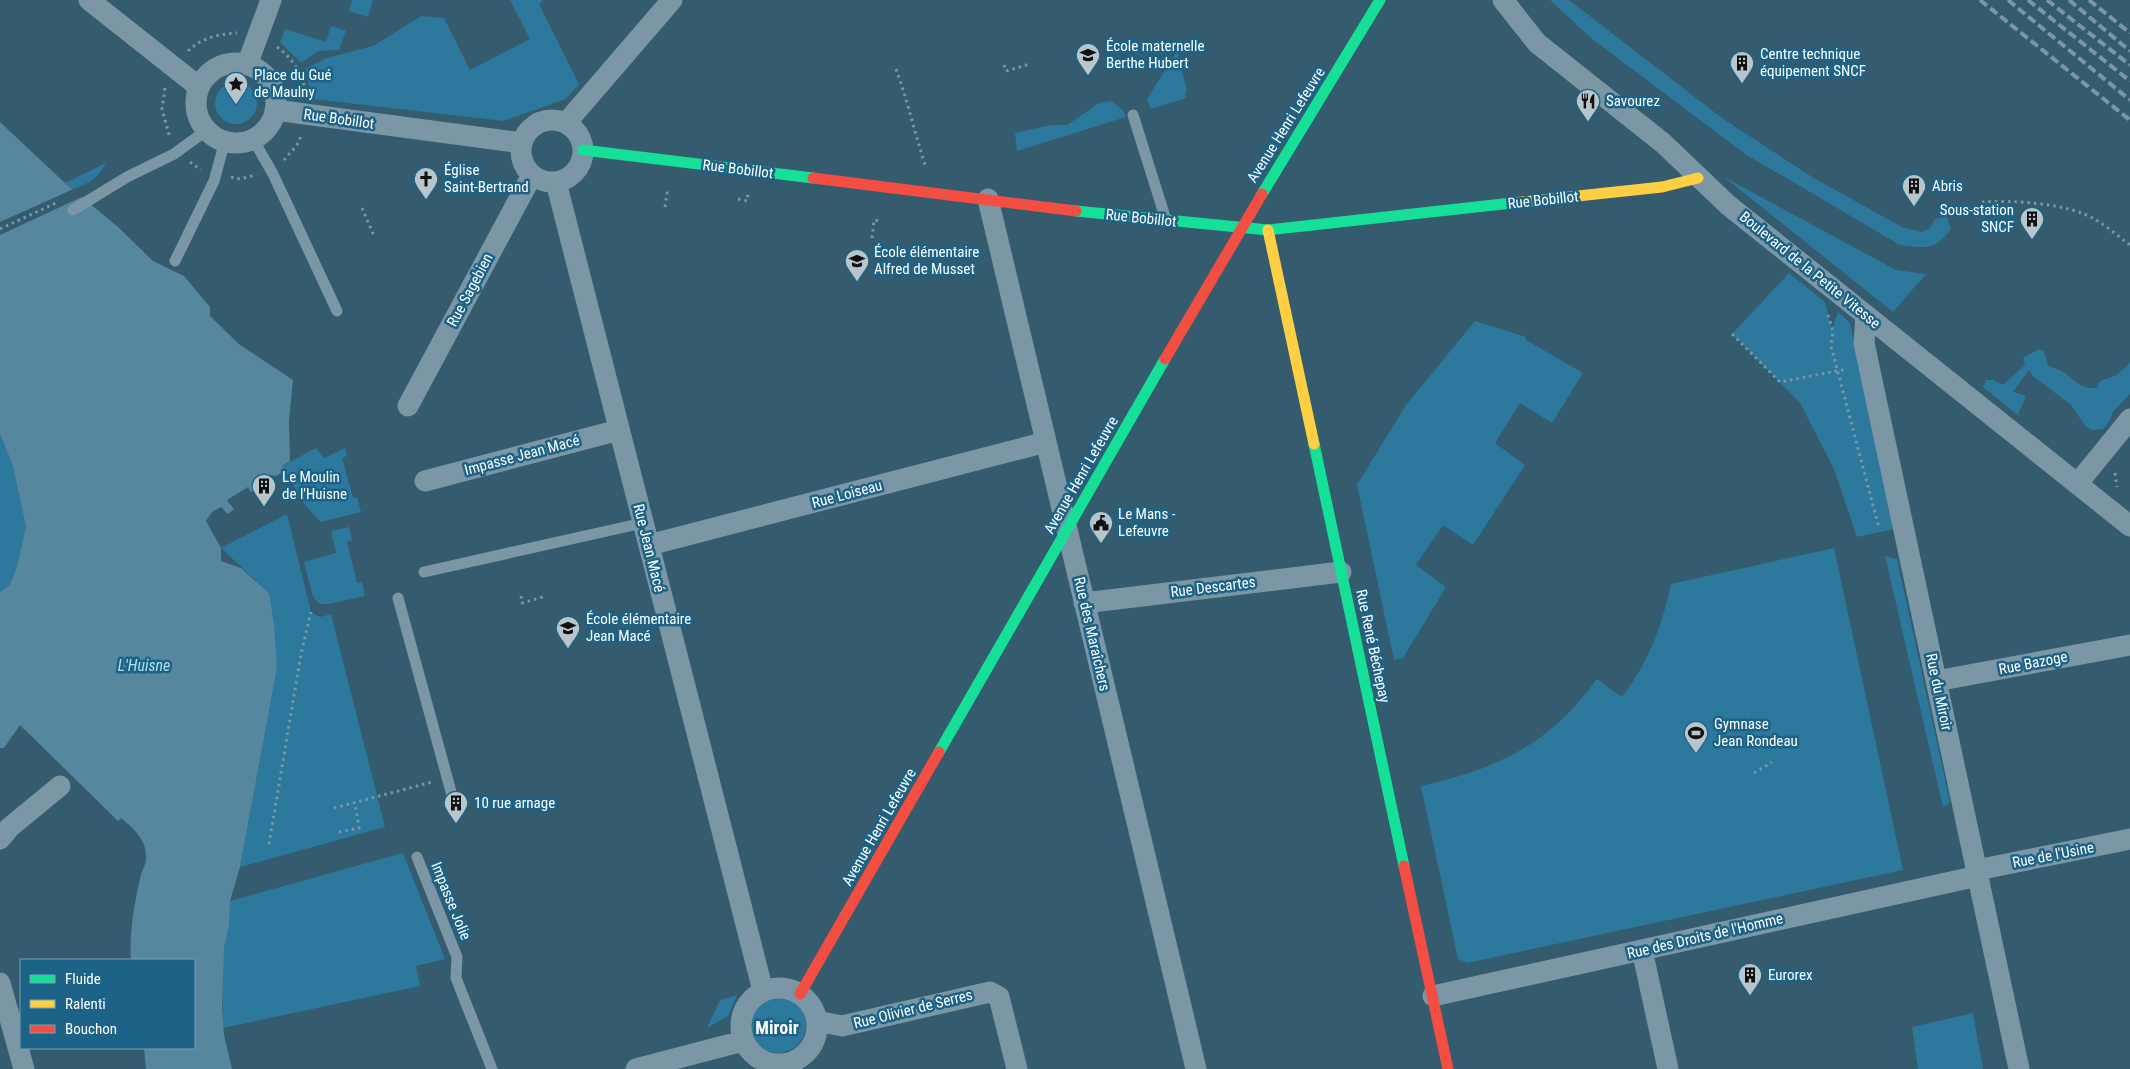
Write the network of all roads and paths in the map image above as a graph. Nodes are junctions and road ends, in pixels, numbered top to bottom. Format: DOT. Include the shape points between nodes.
graph roads {
  1 [pos="89,0"];
  2 [pos="271,0"];
  3 [pos="672,0"];
  4 [pos="1380,0"];
  5 [pos="1503,0"];
  6 [pos="243,32"];
  7 [pos="274,45"];
  8 [pos="185,55"];
  9 [pos="1030,64"];
  10 [pos="247,65"];
  11 [pos="1004,65"];
  12 [pos="896,68"];
  13 [pos="199,87"];
  14 [pos="307,94"];
  15 [pos="275,110"];
  16 [pos="1133,115"];
  17 [pos="566,123"];
  18 [pos="207,130"];
  19 [pos="253,139"];
  20 [pos="225,141"];
  21 [pos="522,143"];
  22 [pos="583,150"];
  23 [pos="532,175"];
  24 [pos="1698,178"];
  25 [pos="556,182"];
  26 [pos="934,192"];
  27 [pos="672,193"];
  28 [pos="988,199"];
  29 [pos="60,201"];
  30 [pos="1982,202"];
  31 [pos="666,207"];
  32 [pos="362,208"];
  33 [pos="73,210"];
  34 [pos="1166,220"];
  35 [pos="879,221"];
  36 [pos="1241,228"];
  37 [pos="0,229"];
  38 [pos="1268,230"];
  39 [pos="374,236"];
  40 [pos="872,238"];
  41 [pos="2130,245"];
  42 [pos="175,261"];
  43 [pos="1821,309"];
  44 [pos="337,311"];
  45 [pos="1866,315"];
  46 [pos="1732,334"];
  47 [pos="1868,365"];
  48 [pos="1837,371"];
  49 [pos="408,406"];
  50 [pos="2130,419"];
  51 [pos="619,430"];
  52 [pos="1046,442"];
  53 [pos="425,481"];
  54 [pos="2078,484"];
  55 [pos="643,523"];
  56 [pos="2130,526"];
  57 [pos="1067,529"];
  58 [pos="1880,532"];
  59 [pos="649,545"];
  60 [pos="424,572"];
  61 [pos="1341,572"];
  62 [pos="521,596"];
  63 [pos="546,596"];
  64 [pos="398,598"];
  65 [pos="1084,603"];
  66 [pos="311,612"];
  67 [pos="2130,644"];
  68 [pos="1936,680"];
  69 [pos="1772,762"];
  70 [pos="1754,774"];
  71 [pos="447,778"];
  72 [pos="60,786"];
  73 [pos="453,799"];
  74 [pos="355,803"];
  75 [pos="334,808"];
  76 [pos="339,832"];
  77 [pos="0,839"];
  78 [pos="2130,840"];
  79 [pos="269,844"];
  80 [pos="417,857"];
  81 [pos="1977,873"];
  82 [pos="1642,950"];
  83 [pos="760,981"];
  84 [pos="0,983"];
  85 [pos="800,994"];
  86 [pos="1433,996"];
  87 [pos="817,1022"];
  88 [pos="742,1031"];
  89 [pos="24,1069"];
  90 [pos="492,1069"];
  91 [pos="636,1069"];
  92 [pos="1017,1069"];
  93 [pos="1196,1069"];
  94 [pos="1448,1069"];
  95 [pos="1668,1069"];
  96 [pos="2019,1069"];
  1 -- 13 [label="street"];
  2 -- 10 [label="street"];
  3 -- 17 [label="street"];
  4 -- 36 [label="street, Avenue Henri Lefeuvre"];
  5 -- 24 [label="street, Boulevard de la Petite Vitesse" via="1537,43 1663,143"];
  6 -- 8 [label="path" via="218,34 195,44"];
  7 -- 14 [label="path" via="288,54 300,71"];
  9 -- 11 [label="path" via="1006,72"];
  10 -- 13 [label="street" via="219,66"];
  10 -- 15 [label="street" via="261,73 272,86"];
  12 -- 26 [label="path"];
  13 -- 18 [label="street" via="196,109"];
  15 -- 19 [label="street" via="267,128"];
  15 -- 21 [label="street, Rue Bobillot"];
  16 -- 34 [label="lane"];
  17 -- 21 [label="street" via="556,120 537,124 528,131"];
  17 -- 22 [label="street" via="578,134"];
  18 -- 20 [label="street"];
  18 -- 33 [label="lane" via="174,154"];
  19 -- 20 [label="street" via="238,143"];
  19 -- 44 [label="lane" via="273,174"];
  20 -- 42 [label="lane" via="214,181"];
  21 -- 23 [label="street" via="521,157"];
  22 -- 25 [label="street" via="581,164 575,172"];
  22 -- 26 [label="street, Rue Bobillot"];
  23 -- 25 [label="street"];
  23 -- 49 [label="street, Rue Sagebien"];
  24 -- 38 [label="street, Rue Bobillot" via="1662,187"];
  24 -- 45 [label="street, Boulevard de la Petite Vitesse"];
  25 -- 51 [label="street, Rue Jean Macé"];
  26 -- 28 [label="street, Rue Bobillot"];
  27 -- 31 [label="path" via="667,193"];
  28 -- 34 [label="street, Rue Bobillot"];
  28 -- 52 [label="street, Rue des Maraîchers"];
  29 -- 37 [label="path"];
  30 -- 41 [label="path" via="2005,200 2045,204 2088,216"];
  32 -- 39 [label="path"];
  34 -- 36 [label="street, Rue Bobillot"];
  35 -- 40 [label="path" via="874,220"];
  36 -- 38 [label="street, Rue Bobillot"];
  36 -- 57 [label="street, Avenue Henri Lefeuvre"];
  38 -- 61 [label="street, Rue René Béchepay"];
  43 -- 48 [label="path" via="1828,315 1833,331 1831,346"];
  45 -- 47 [label="street, Rue du Miroir" via="1864,343"];
  45 -- 54 [label="street, Boulevard de la Petite Vitesse"];
  46 -- 48 [label="path" via="1780,382"];
  47 -- 48 [label="path"];
  47 -- 68 [label="street, Rue du Miroir"];
  48 -- 58 [label="path"];
  50 -- 54 [label="street"];
  51 -- 53 [label="street, Impasse Jean Macé"];
  51 -- 55 [label="street, Rue Jean Macé"];
  52 -- 57 [label="street, Rue des Maraîchers"];
  52 -- 59 [label="street, Rue Loiseau"];
  54 -- 56 [label="street, Boulevard de la Petite Vitesse"];
  55 -- 59 [label="street, Rue Jean Macé"];
  55 -- 60 [label="lane"];
  57 -- 65 [label="street, Rue des Maraîchers"];
  57 -- 85 [label="street, Avenue Henri Lefeuvre"];
  59 -- 83 [label="street, Rue Jean Macé"];
  61 -- 65 [label="street, Rue Descartes"];
  61 -- 86 [label="street, Rue René Béchepay"];
  62 -- 63 [label="path" via="522,603"];
  64 -- 71 [label="lane"];
  65 -- 93 [label="street, Rue des Maraîchers"];
  66 -- 79 [label="path"];
  67 -- 68 [label="street, Rue Bazoge"];
  68 -- 81 [label="street, Rue du Miroir"];
  69 -- 70 [label="path"];
  71 -- 73 [label="lane"];
  71 -- 74 [label="path"];
  72 -- 77 [label="street"];
  74 -- 75 [label="path"];
  74 -- 76 [label="path" via="359,828"];
  78 -- 81 [label="street, Rue de l'Usine"];
  80 -- 90 [label="lane, Impasse Jolie" via="457,957 456,978"];
  81 -- 82 [label="street, Rue des Droits de l'Homme"];
  81 -- 96 [label="street, Rue du Miroir"];
  82 -- 86 [label="street, Rue des Droits de l'Homme"];
  82 -- 95 [label="street"];
  83 -- 85 [label="street"];
  83 -- 88 [label="street" via="746,1005"];
  84 -- 89 [label="street"];
  85 -- 87 [label="street" via="808,1001"];
  86 -- 94 [label="street, Rue René Béchepay"];
  87 -- 88 [label="street" via="813,1043 798,1059 788,1063 766,1062 756,1057"];
  87 -- 92 [label="street, Rue Olivier de Serres" via="842,1026 990,992 998,997"];
  88 -- 91 [label="street" via="692,1055"];
}
